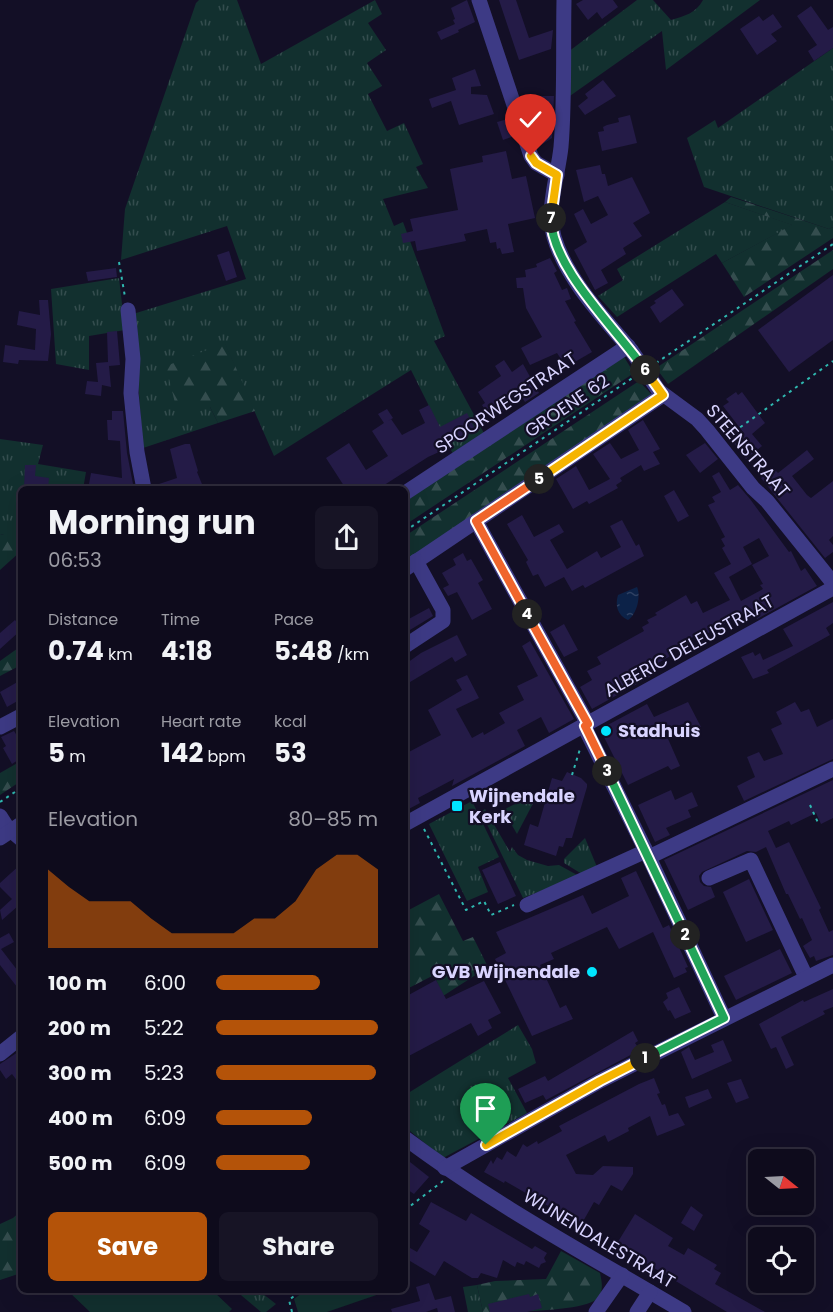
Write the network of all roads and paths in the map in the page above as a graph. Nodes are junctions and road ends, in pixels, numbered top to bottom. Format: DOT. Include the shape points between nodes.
graph roads {
  1 [pos="479,0"];
  2 [pos="564,0"];
  3 [pos="557,175"];
  4 [pos="833,244"];
  5 [pos="119,262"];
  6 [pos="128,310"];
  7 [pos="630,348"];
  8 [pos="833,361"];
  9 [pos="652,365"];
  10 [pos="643,371"];
  11 [pos="661,393"];
  12 [pos="718,443"];
  13 [pos="143,486"];
  14 [pos="408,491"];
  15 [pos="476,521"];
  16 [pos="408,529"];
  17 [pos="411,565"];
  18 [pos="833,585"];
  19 [pos="408,644"];
  20 [pos="18,718"];
  21 [pos="0,727"];
  22 [pos="582,728"];
  23 [pos="833,769"];
  24 [pos="572,775"];
  25 [pos="18,790"];
  26 [pos="0,802"];
  27 [pos="810,805"];
  28 [pos="412,820"];
  29 [pos="819,825"];
  30 [pos="648,854"];
  31 [pos="709,878"];
  32 [pos="527,905"];
  33 [pos="833,965"];
  34 [pos="806,977"];
  35 [pos="724,1018"];
  36 [pos="18,1039"];
  37 [pos="0,1054"];
  38 [pos="408,1140"];
  39 [pos="449,1170"];
  40 [pos="408,1207"];
  41 [pos="622,1275"];
  42 [pos="650,1292"];
  43 [pos="298,1293"];
  44 [pos="292,1312"];
  45 [pos="596,1312"];
  46 [pos="637,1312"];
  47 [pos="684,1312"];
  1 -- 3 [label="street" via="531,156"];
  2 -- 3 [label="street, STEENSTRAAT" via="562,126"];
  3 -- 7 [label="street, STEENSTRAAT" via="551,208 557,245 588,297"];
  4 -- 9 [label="path"];
  5 -- 6 [label="path"];
  6 -- 13 [label="street" via="133,359 131,393"];
  7 -- 11 [label="street, STEENSTRAAT, bridge"];
  7 -- 14 [label="street, SPOORWEGSTRAAT"];
  8 -- 12 [label="path"];
  10 -- 16 [label="path, GROENE 62"];
  11 -- 12 [label="street, STEENSTRAAT" via="697,419"];
  11 -- 15 [label="street"];
  12 -- 18 [label="street, STEENSTRAAT"];
  15 -- 17 [label="street"];
  15 -- 22 [label="street"];
  17 -- 19 [label="street" via="444,616 443,621"];
  18 -- 22 [label="street, ALBERIC DELEUSTRAAT"];
  20 -- 21 [label="street"];
  22 -- 24 [label="path"];
  22 -- 28 [label="street, ALBERIC DELEUSTRAAT"];
  22 -- 30 [label="street"];
  23 -- 30 [label="street"];
  25 -- 26 [label="path"];
  27 -- 29 [label="path"];
  28 -- 32 [label="path" via="466,910 484,900 491,915 522,902"];
  30 -- 32 [label="street"];
  30 -- 35 [label="street"];
  31 -- 34 [label="street" via="751,860"];
  33 -- 34 [label="street"];
  34 -- 35 [label="street"];
  35 -- 39 [label="street" via="600,1081"];
  36 -- 37 [label="street"];
  38 -- 39 [label="street, WIJNENDALESTRAAT"];
  39 -- 40 [label="path"];
  39 -- 41 [label="street, WIJNENDALESTRAAT"];
  41 -- 42 [label="street, WIJNENDALESTRAAT"];
  41 -- 45 [label="street"];
  42 -- 46 [label="street"];
  42 -- 47 [label="street, WIJNENDALESTRAAT"];
  43 -- 44 [label="path" via="289,1300"];
}
